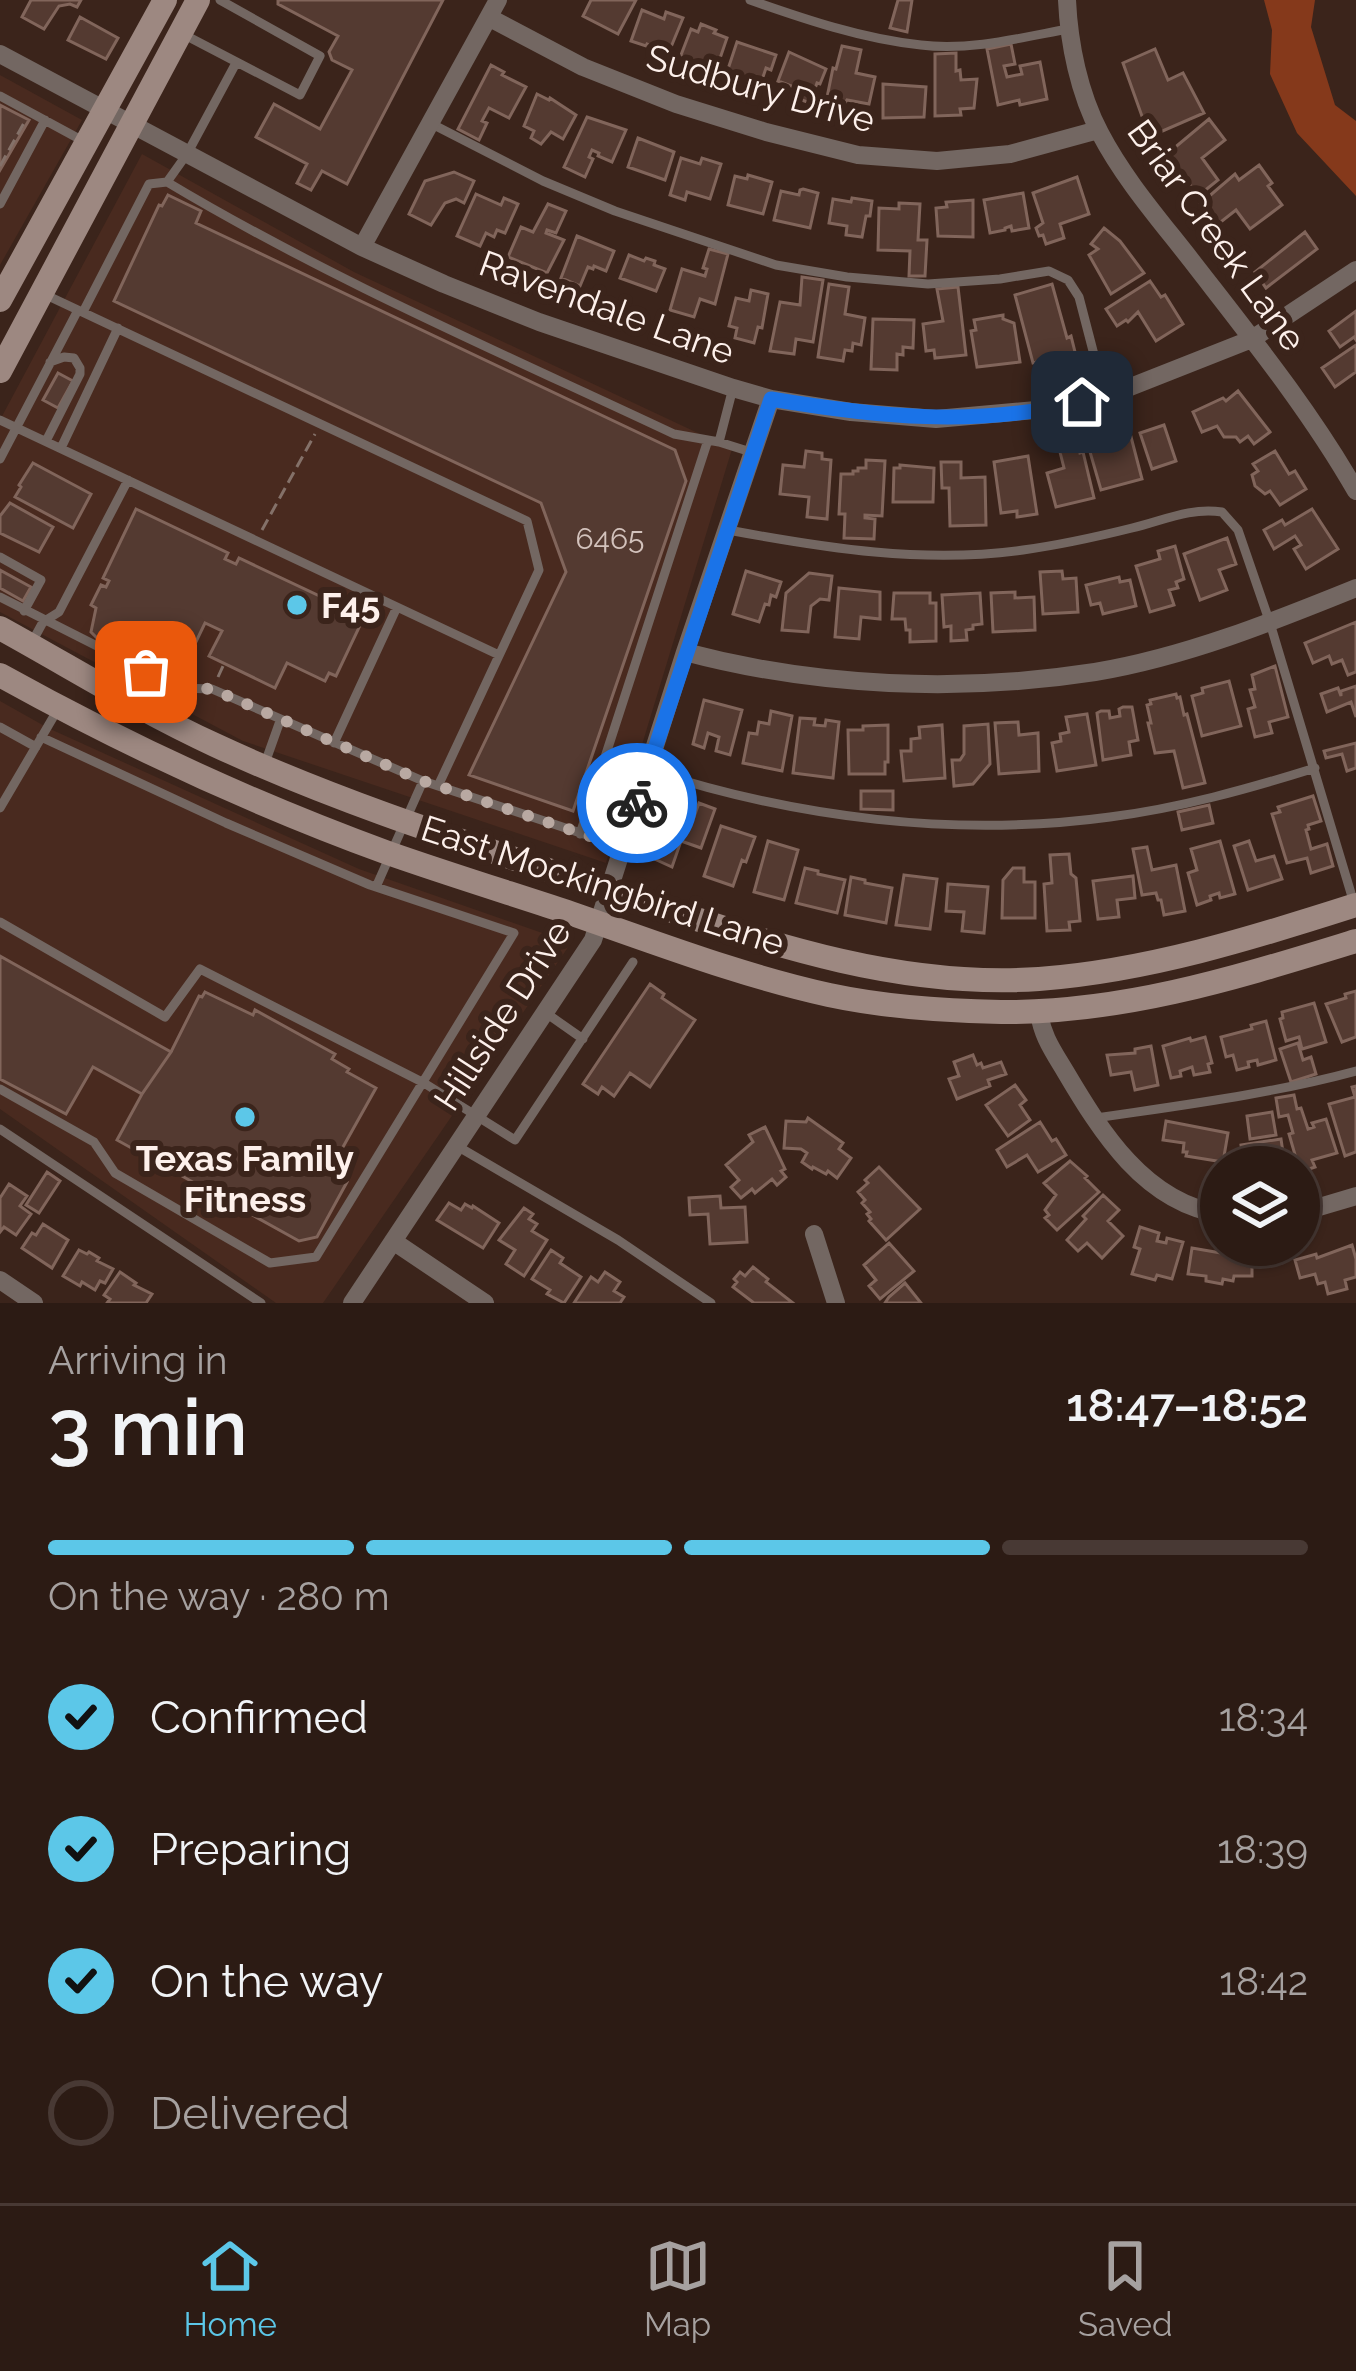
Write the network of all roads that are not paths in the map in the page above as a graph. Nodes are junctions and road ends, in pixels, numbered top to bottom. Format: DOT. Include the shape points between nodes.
graph roads {
  1 [pos="165,0"];
  2 [pos="198,0"];
  3 [pos="220,0"];
  4 [pos="750,0"];
  5 [pos="1066,0"];
  6 [pos="494,9"];
  7 [pos="1068,29"];
  8 [pos="181,33"];
  9 [pos="0,54"];
  10 [pos="236,63"];
  11 [pos="0,96"];
  12 [pos="104,110"];
  13 [pos="45,120"];
  14 [pos="430,123"];
  15 [pos="131,124"];
  16 [pos="1098,130"];
  17 [pos="86,142"];
  18 [pos="187,154"];
  19 [pos="167,182"];
  20 [pos="0,204"];
  21 [pos="362,247"];
  22 [pos="1356,270"];
  23 [pos="4,284"];
  24 [pos="41,293"];
  25 [pos="80,311"];
  26 [pos="118,328"];
  27 [pos="1252,340"];
  28 [pos="50,362"];
  29 [pos="0,371"];
  30 [pos="734,388"];
  31 [pos="1105,397"];
  32 [pos="771,399"];
  33 [pos="0,419"];
  34 [pos="16,427"];
  35 [pos="46,441"];
  36 [pos="714,441"];
  37 [pos="61,448"];
  38 [pos="754,453"];
  39 [pos="0,459"];
  40 [pos="128,480"];
  41 [pos="1356,491"];
  42 [pos="728,530"];
  43 [pos="1,560"];
  44 [pos="1356,588"];
  45 [pos="5,597"];
  46 [pos="397,607"];
  47 [pos="24,611"];
  48 [pos="43,622"];
  49 [pos="1270,623"];
  50 [pos="0,628"];
  51 [pos="31,645"];
  52 [pos="685,652"];
  53 [pos="500,655"];
  54 [pos="0,675"];
  55 [pos="180,688"];
  56 [pos="59,708"];
  57 [pos="164,718"];
  58 [pos="280,721"];
  59 [pos="0,727"];
  60 [pos="39,742"];
  61 [pos="334,743"];
  62 [pos="264,766"];
  63 [pos="1315,768"];
  64 [pos="647,770"];
  65 [pos="423,781"];
  66 [pos="437,787"];
  67 [pos="243,795"];
  68 [pos="0,808"];
  69 [pos="405,822"];
  70 [pos="226,823"];
  71 [pos="580,834"];
  72 [pos="623,847"];
  73 [pos="391,854"];
  74 [pos="376,887"];
  75 [pos="610,890"];
  76 [pos="1355,905"];
  77 [pos="0,922"];
  78 [pos="600,924"];
  79 [pos="1356,941"];
  80 [pos="633,962"];
  81 [pos="1039,979"];
  82 [pos="1040,1011"];
  83 [pos="546,1013"];
  84 [pos="583,1039"];
  85 [pos="1356,1071"];
  86 [pos="424,1083"];
  87 [pos="0,1089"];
  88 [pos="477,1116"];
  89 [pos="1093,1119"];
  90 [pos="0,1129"];
  91 [pos="457,1146"];
  92 [pos="1356,1196"];
  93 [pos="1320,1207"];
  94 [pos="1200,1210"];
  95 [pos="814,1234"];
  96 [pos="393,1241"];
  97 [pos="0,1280"];
  98 [pos="34,1303"];
  99 [pos="261,1303"];
  100 [pos="352,1303"];
  101 [pos="485,1303"];
  102 [pos="711,1303"];
  103 [pos="836,1303"];
  1 -- 12 [label="main road"];
  2 -- 8 [label="main road"];
  3 -- 10 [label="lane" via="320,56 300,94"];
  4 -- 7 [label="lane" via="924,46"];
  5 -- 7 [label="street, Briar Creek Lane"];
  6 -- 14 [label="street"];
  6 -- 16 [label="street, Sudbury Drive" via="583,67 676,104 859,155 937,161 1010,154"];
  7 -- 16 [label="street, Briar Creek Lane"];
  8 -- 10 [label="lane"];
  8 -- 15 [label="main road"];
  9 -- 12 [label="street, Ravendale Lane"];
  10 -- 18 [label="lane"];
  11 -- 13 [label="lane"];
  12 -- 15 [label="street, Ravendale Lane"];
  12 -- 17 [label="main road"];
  13 -- 17 [label="lane"];
  13 -- 20 [label="lane"];
  14 -- 21 [label="street"];
  14 -- 31 [label="lane" via="543,181 776,265 928,284 1049,271 1079,297"];
  15 -- 18 [label="street, Ravendale Lane"];
  15 -- 24 [label="main road"];
  16 -- 27 [label="street, Briar Creek Lane"];
  17 -- 23 [label="main road"];
  18 -- 19 [label="lane"];
  18 -- 21 [label="street, Ravendale Lane"];
  19 -- 25 [label="lane" via="148,184"];
  19 -- 36 [label="lane" via="376,294 674,434"];
  21 -- 30 [label="street, Ravendale Lane" via="538,322"];
  22 -- 27 [label="street, Ravendale Lane"];
  23 -- 24 [label="main road"];
  24 -- 25 [label="lane"];
  24 -- 29 [label="main road"];
  25 -- 26 [label="lane"];
  25 -- 28 [label="lane"];
  26 -- 37 [label="lane"];
  26 -- 53 [label="lane" via="527,521 539,570"];
  27 -- 31 [label="street, Ravendale Lane"];
  27 -- 41 [label="street, Briar Creek Lane"];
  28 -- 34 [label="lane"];
  28 -- 35 [label="lane" via="74,358 80,374"];
  30 -- 32 [label="street, Ravendale Lane"];
  30 -- 36 [label="lane"];
  31 -- 32 [label="street, Ravendale Lane" via="936,419"];
  32 -- 38 [label="street, Hillside Drive"];
  33 -- 34 [label="lane"];
  34 -- 35 [label="lane"];
  34 -- 39 [label="lane"];
  35 -- 37 [label="lane"];
  36 -- 38 [label="lane"];
  36 -- 71 [label="lane"];
  37 -- 40 [label="lane"];
  38 -- 42 [label="street, Hillside Drive"];
  40 -- 46 [label="lane"];
  40 -- 48 [label="lane" via="59,612"];
  42 -- 49 [label="lane" via="878,554 956,555 1043,547 1201,508 1222,512 1238,530"];
  42 -- 52 [label="street, Hillside Drive"];
  43 -- 47 [label="lane" via="41,580"];
  44 -- 49 [label="street"];
  45 -- 47 [label="lane"];
  46 -- 53 [label="lane"];
  46 -- 61 [label="lane"];
  47 -- 48 [label="lane"];
  48 -- 51 [label="lane"];
  48 -- 55 [label="lane"];
  49 -- 52 [label="street" via="1097,671 1013,681 859,682"];
  49 -- 63 [label="lane"];
  50 -- 51 [label="main road, East Mockingbird Lane"];
  51 -- 57 [label="main road, East Mockingbird Lane"];
  52 -- 64 [label="street, Hillside Drive"];
  53 -- 66 [label="lane"];
  54 -- 56 [label="main road, East Mockingbird Lane"];
  55 -- 57 [label="lane"];
  55 -- 58 [label="lane" via="212,689"];
  56 -- 60 [label="lane"];
  56 -- 67 [label="main road, East Mockingbird Lane"];
  57 -- 62 [label="main road, East Mockingbird Lane"];
  58 -- 61 [label="lane"];
  58 -- 62 [label="lane"];
  59 -- 60 [label="lane"];
  60 -- 68 [label="lane"];
  60 -- 70 [label="lane"];
  61 -- 65 [label="lane"];
  62 -- 69 [label="main road, East Mockingbird Lane"];
  63 -- 64 [label="lane" via="1111,817 959,826 786,806"];
  63 -- 76 [label="lane"];
  64 -- 72 [label="street, Hillside Drive"];
  65 -- 66 [label="lane"];
  65 -- 69 [label="lane"];
  66 -- 71 [label="lane"];
  67 -- 70 [label="lane"];
  67 -- 73 [label="main road, East Mockingbird Lane"];
  69 -- 73 [label="lane"];
  69 -- 75 [label="main road, East Mockingbird Lane"];
  70 -- 74 [label="lane"];
  71 -- 72 [label="lane"];
  72 -- 75 [label="street, Hillside Drive"];
  73 -- 74 [label="lane"];
  73 -- 78 [label="main road, East Mockingbird Lane"];
  74 -- 86 [label="lane" via="514,933"];
  75 -- 78 [label="street, Hillside Drive"];
  75 -- 81 [label="main road, East Mockingbird Lane" via="858,967"];
  76 -- 81 [label="main road, East Mockingbird Lane" via="1251,939"];
  77 -- 86 [label="lane" via="165,1017 200,969"];
  78 -- 82 [label="main road, East Mockingbird Lane" via="831,995 948,1011"];
  78 -- 83 [label="street, Hillside Drive"];
  79 -- 82 [label="main road, East Mockingbird Lane" via="1210,986"];
  80 -- 84 [label="lane"];
  81 -- 82 [label="main road"];
  82 -- 89 [label="street" via="1040,1028"];
  83 -- 84 [label="lane"];
  83 -- 88 [label="street, Hillside Drive"];
  84 -- 88 [label="lane" via="514,1140"];
  85 -- 89 [label="lane"];
  86 -- 87 [label="lane" via="316,1257 270,1263 115,1173 94,1142"];
  86 -- 88 [label="lane"];
  88 -- 91 [label="street, Hillside Drive"];
  89 -- 94 [label="street" via="1126,1161"];
  90 -- 99 [label="lane"];
  91 -- 96 [label="street, Hillside Drive"];
  91 -- 102 [label="lane"];
  92 -- 93 [label="street"];
  95 -- 103 [label="street"];
  96 -- 100 [label="street, Hillside Drive"];
  96 -- 101 [label="street"];
  97 -- 98 [label="street"];
}
